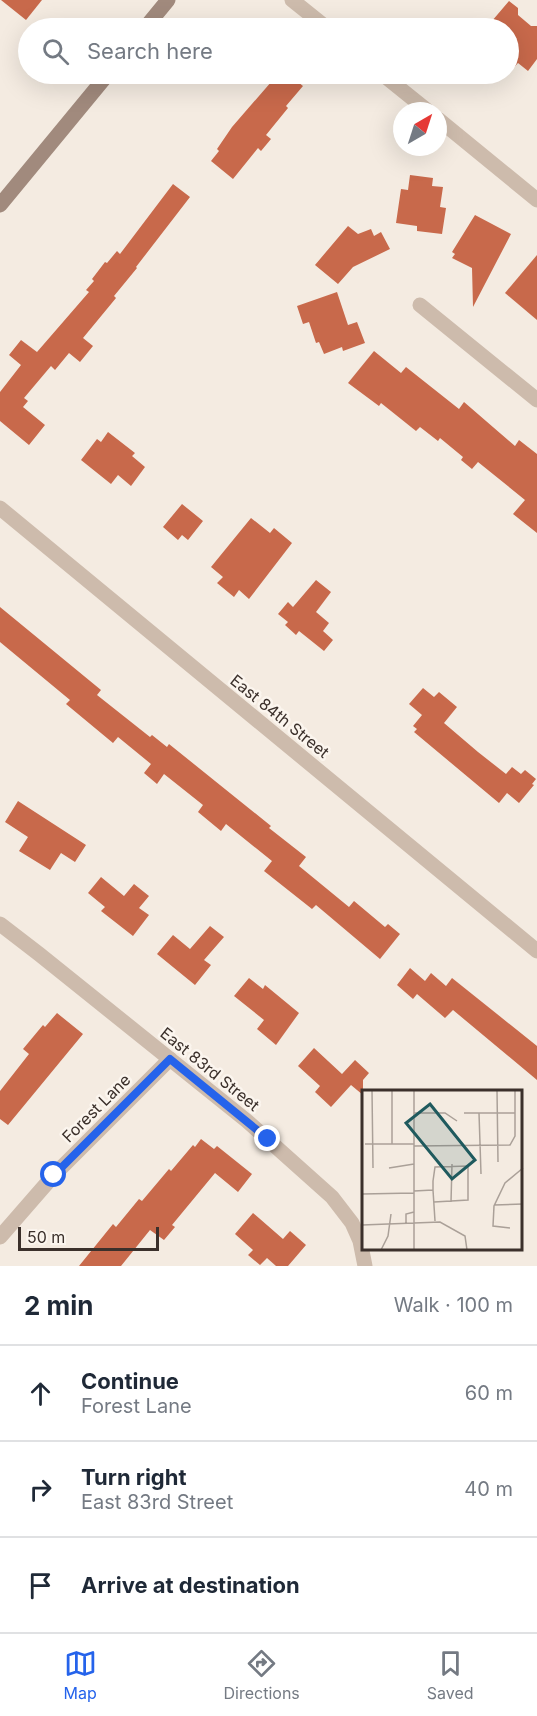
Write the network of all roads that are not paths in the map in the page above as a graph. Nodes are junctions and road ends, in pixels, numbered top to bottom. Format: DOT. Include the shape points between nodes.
graph roads {
  1 [pos="168,0"];
  2 [pos="292,0"];
  3 [pos="153,18"];
  4 [pos="314,18"];
  5 [pos="100,84"];
  6 [pos="394,84"];
  7 [pos="417,102"];
  8 [pos="447,126"];
  9 [pos="537,200"];
  10 [pos="0,205"];
  11 [pos="420,305"];
  12 [pos="537,400"];
  13 [pos="0,508"];
  14 [pos="0,924"];
  15 [pos="537,951"];
  16 [pos="170,1059"];
  17 [pos="0,1237"];
  18 [pos="365,1266"];
  1 -- 3 [label="main road"];
  2 -- 4 [label="street"];
  5 -- 10 [label="main road"];
  6 -- 7 [label="street"];
  8 -- 9 [label="street"];
  11 -- 12 [label="street"];
  13 -- 15 [label="street, East 84th Street"];
  14 -- 16 [label="street, East 83rd Street"];
  16 -- 17 [label="street, Forest Lane" via="54,1175"];
  16 -- 18 [label="street, East 83rd Street" via="332,1197 352,1223"];
}
